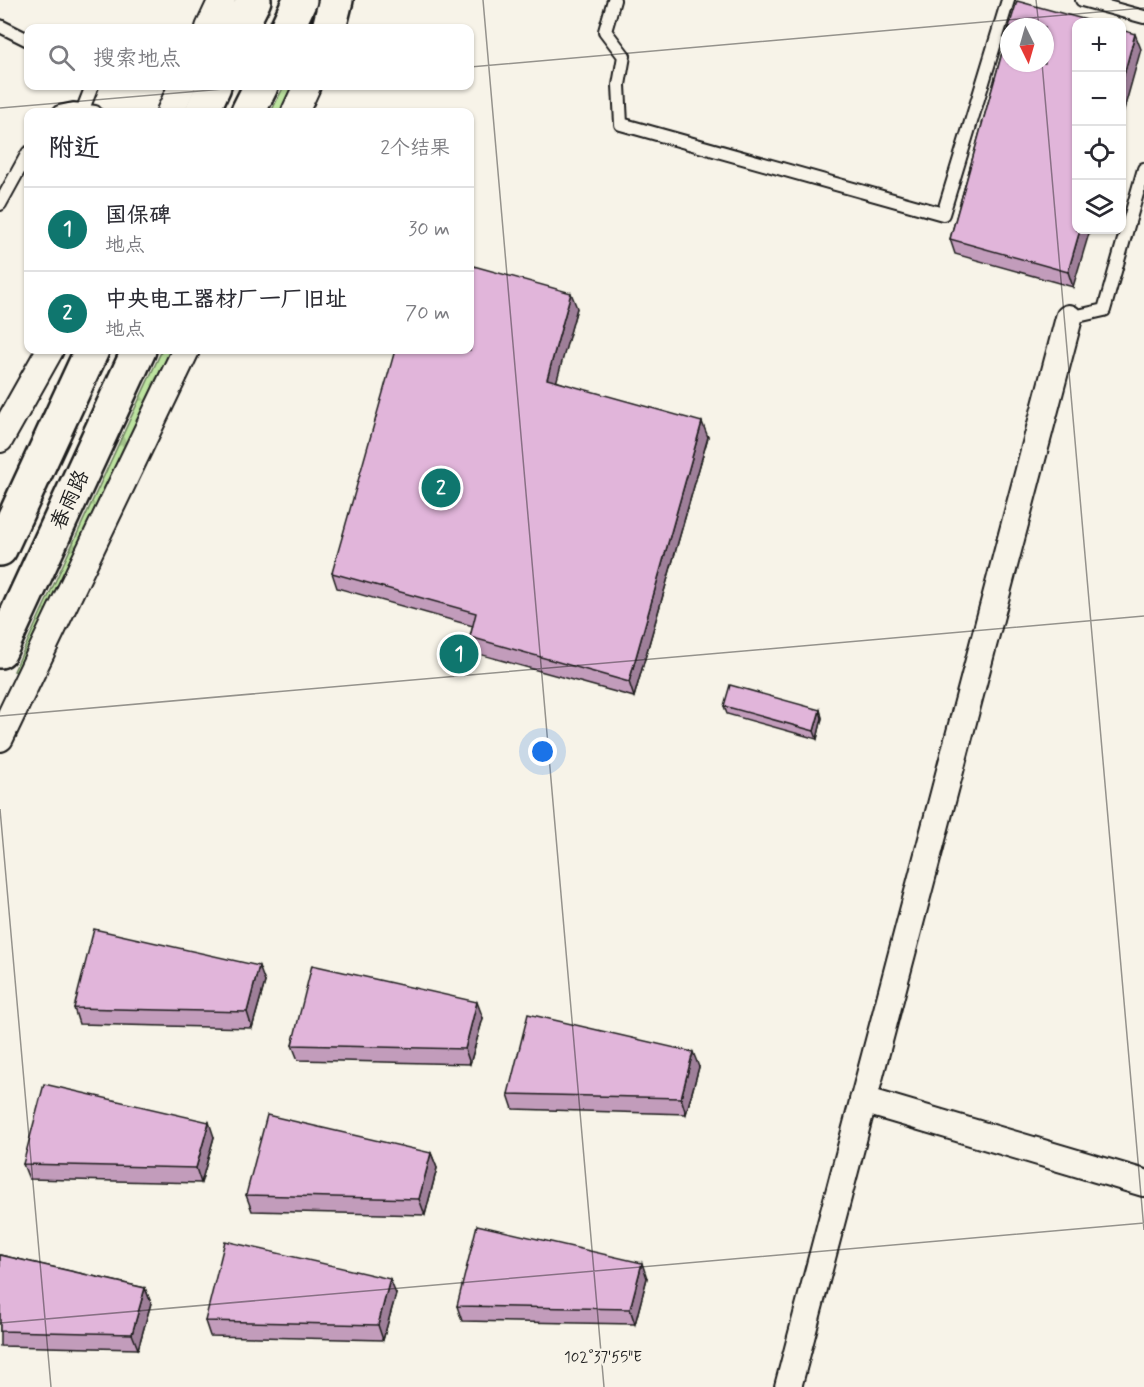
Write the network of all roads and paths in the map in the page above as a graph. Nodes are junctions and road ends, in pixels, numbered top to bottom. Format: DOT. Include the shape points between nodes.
graph roads {
  1 [pos="222,0"];
  2 [pos="254,0"];
  3 [pos="300,0"];
  4 [pos="336,0"];
  5 [pos="347,0"];
  6 [pos="614,0"];
  7 [pos="1008,0"];
  8 [pos="1083,0"];
  9 [pos="1144,17"];
  10 [pos="211,24"];
  11 [pos="242,24"];
  12 [pos="289,24"];
  13 [pos="332,24"];
  14 [pos="333,24"];
  15 [pos="0,26"];
  16 [pos="24,38"];
  17 [pos="92,90"];
  18 [pos="180,90"];
  19 [pos="212,90"];
  20 [pos="259,90"];
  21 [pos="305,90"];
  22 [pos="89,108"];
  23 [pos="172,108"];
  24 [pos="204,108"];
  25 [pos="250,108"];
  26 [pos="297,108"];
  27 [pos="24,160"];
  28 [pos="1144,169"];
  29 [pos="0,204"];
  30 [pos="1069,318"];
  31 [pos="48,354"];
  32 [pos="74,354"];
  33 [pos="90,354"];
  34 [pos="137,354"];
  35 [pos="184,354"];
  36 [pos="0,439"];
  37 [pos="36,472"];
  38 [pos="0,549"];
  39 [pos="0,651"];
  40 [pos="0,738"];
  41 [pos="863,1100"];
  42 [pos="1144,1183"];
  43 [pos="788,1387"];
  1 -- 10 [label="street"];
  2 -- 11 [label="main road"];
  3 -- 12 [label="main road"];
  4 -- 13 [label="main road"];
  5 -- 14 [label="street"];
  6 -- 7 [label="lane" via="605,31 624,56 619,85 621,124 943,213"];
  8 -- 9 [label="lane"];
  15 -- 16 [label="lane"];
  17 -- 22 [label="lane"];
  18 -- 23 [label="street"];
  19 -- 24 [label="main road"];
  20 -- 25 [label="main road"];
  21 -- 26 [label="street"];
  27 -- 29 [label="lane"];
  28 -- 30 [label="lane" via="1104,310"];
  30 -- 41 [label="street"];
  31 -- 36 [label="street"];
  32 -- 37 [label="main road"];
  33 -- 37 [label="main road, 春雨路"];
  34 -- 39 [label="main road, 春雨路"];
  35 -- 40 [label="street"];
  37 -- 38 [label="main road, 春雨路"];
  41 -- 42 [label="street"];
  41 -- 43 [label="street"];
}
